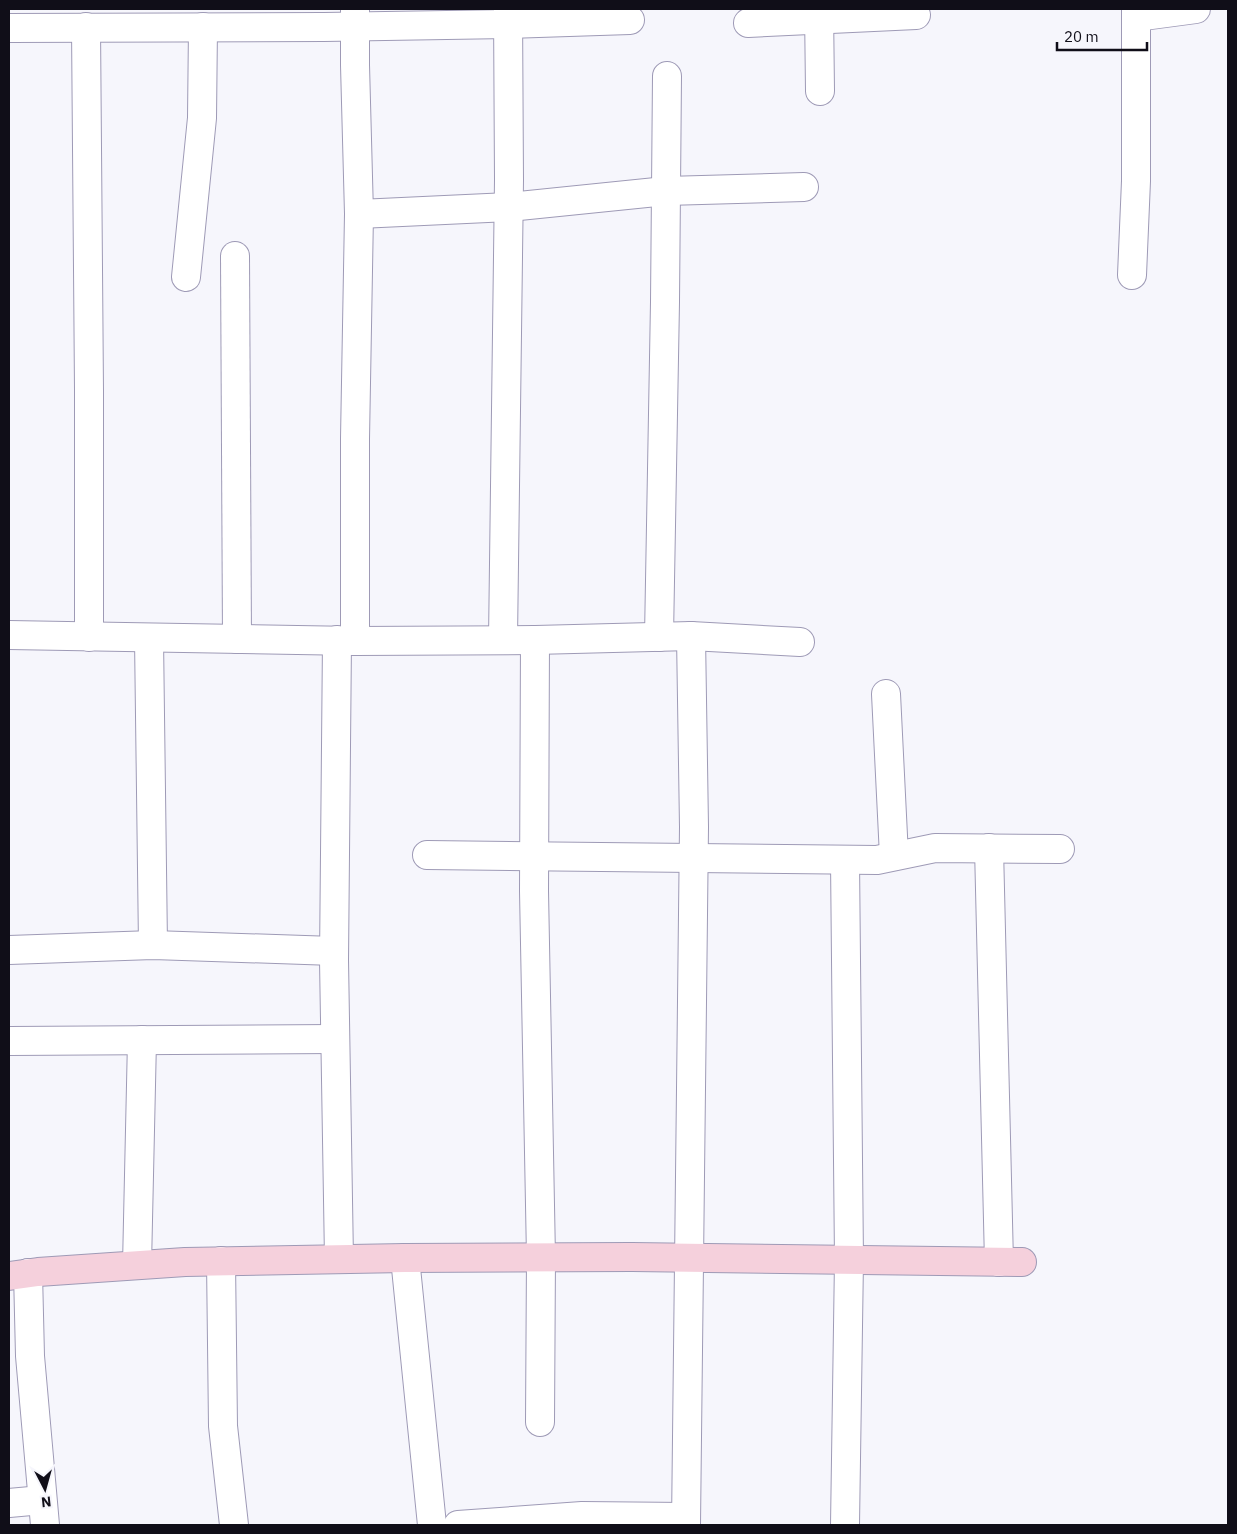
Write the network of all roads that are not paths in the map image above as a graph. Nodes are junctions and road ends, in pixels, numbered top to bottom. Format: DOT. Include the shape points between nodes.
graph roads {
  1 [pos="1196,9"];
  2 [pos="1136,13"];
  3 [pos="819,14"];
  4 [pos="916,15"];
  5 [pos="508,16"];
  6 [pos="355,17"];
  7 [pos="630,20"];
  8 [pos="748,23"];
  9 [pos="86,27"];
  10 [pos="203,27"];
  11 [pos="9,28"];
  12 [pos="667,76"];
  13 [pos="820,91"];
  14 [pos="804,187"];
  15 [pos="666,191"];
  16 [pos="509,207"];
  17 [pos="359,214"];
  18 [pos="235,256"];
  19 [pos="1132,276"];
  20 [pos="186,277"];
  21 [pos="9,635"];
  22 [pos="89,636"];
  23 [pos="691,636"];
  24 [pos="659,637"];
  25 [pos="149,638"];
  26 [pos="237,639"];
  27 [pos="503,640"];
  28 [pos="535,640"];
  29 [pos="346,641"];
  30 [pos="800,642"];
  31 [pos="886,694"];
  32 [pos="989,848"];
  33 [pos="1060,848"];
  34 [pos="427,855"];
  35 [pos="534,855"];
  36 [pos="894,856"];
  37 [pos="694,857"];
  38 [pos="845,860"];
  39 [pos="153,945"];
  40 [pos="9,950"];
  41 [pos="334,951"];
  42 [pos="335,1039"];
  43 [pos="9,1040"];
  44 [pos="142,1040"];
  45 [pos="541,1257"];
  46 [pos="405,1258"];
  47 [pos="690,1258"];
  48 [pos="339,1259"];
  49 [pos="850,1260"];
  50 [pos="221,1261"];
  51 [pos="137,1265"];
  52 [pos="18,1274"];
  53 [pos="540,1422"];
  54 [pos="9,1502"];
  55 [pos="44,1513"];
  56 [pos="686,1521"];
  57 [pos="234,1525"];
  58 [pos="432,1525"];
  59 [pos="458,1525"];
  60 [pos="846,1525"];
  1 -- 2 [label="street"];
  2 -- 19 [label="street" via="1136,181"];
  3 -- 4 [label="street"];
  3 -- 8 [label="street"];
  3 -- 13 [label="street"];
  5 -- 6 [label="street"];
  5 -- 7 [label="street"];
  5 -- 16 [label="street"];
  6 -- 10 [label="street"];
  6 -- 17 [label="street"];
  9 -- 10 [label="street"];
  9 -- 11 [label="street"];
  9 -- 22 [label="street"];
  10 -- 20 [label="street" via="202,118"];
  12 -- 15 [label="street"];
  14 -- 15 [label="street"];
  15 -- 16 [label="street"];
  15 -- 24 [label="street"];
  16 -- 17 [label="street"];
  16 -- 27 [label="street"];
  17 -- 29 [label="street"];
  18 -- 26 [label="street"];
  21 -- 22 [label="street"];
  22 -- 25 [label="street"];
  23 -- 24 [label="street"];
  23 -- 30 [label="street"];
  23 -- 37 [label="street"];
  24 -- 28 [label="street"];
  25 -- 26 [label="street"];
  25 -- 39 [label="street"];
  26 -- 29 [label="street"];
  27 -- 28 [label="street"];
  27 -- 29 [label="street"];
  28 -- 35 [label="street"];
  29 -- 41 [label="street"];
  31 -- 36 [label="street"];
  32 -- 33 [label="street"];
  32 -- 36 [label="street" via="934,848"];
  32 -- 49 [label="street" via="1010,1262"];
  34 -- 35 [label="street"];
  35 -- 37 [label="street"];
  35 -- 45 [label="street"];
  36 -- 38 [label="street" via="877,860"];
  37 -- 38 [label="street"];
  37 -- 47 [label="street"];
  38 -- 49 [label="street"];
  39 -- 40 [label="street"];
  39 -- 41 [label="street"];
  41 -- 42 [label="street"];
  42 -- 44 [label="street"];
  42 -- 48 [label="street"];
  43 -- 44 [label="street"];
  44 -- 51 [label="street"];
  45 -- 46 [label="street"];
  45 -- 47 [label="street"];
  45 -- 53 [label="street"];
  46 -- 48 [label="street"];
  46 -- 58 [label="street"];
  47 -- 49 [label="street"];
  47 -- 56 [label="street"];
  48 -- 50 [label="street"];
  49 -- 60 [label="street"];
  50 -- 51 [label="street"];
  50 -- 57 [label="street" via="223,1426"];
  51 -- 52 [label="street"];
  52 -- 55 [label="street" via="30,1356"];
  54 -- 55 [label="street"];
  56 -- 59 [label="street" via="582,1516"];
}
